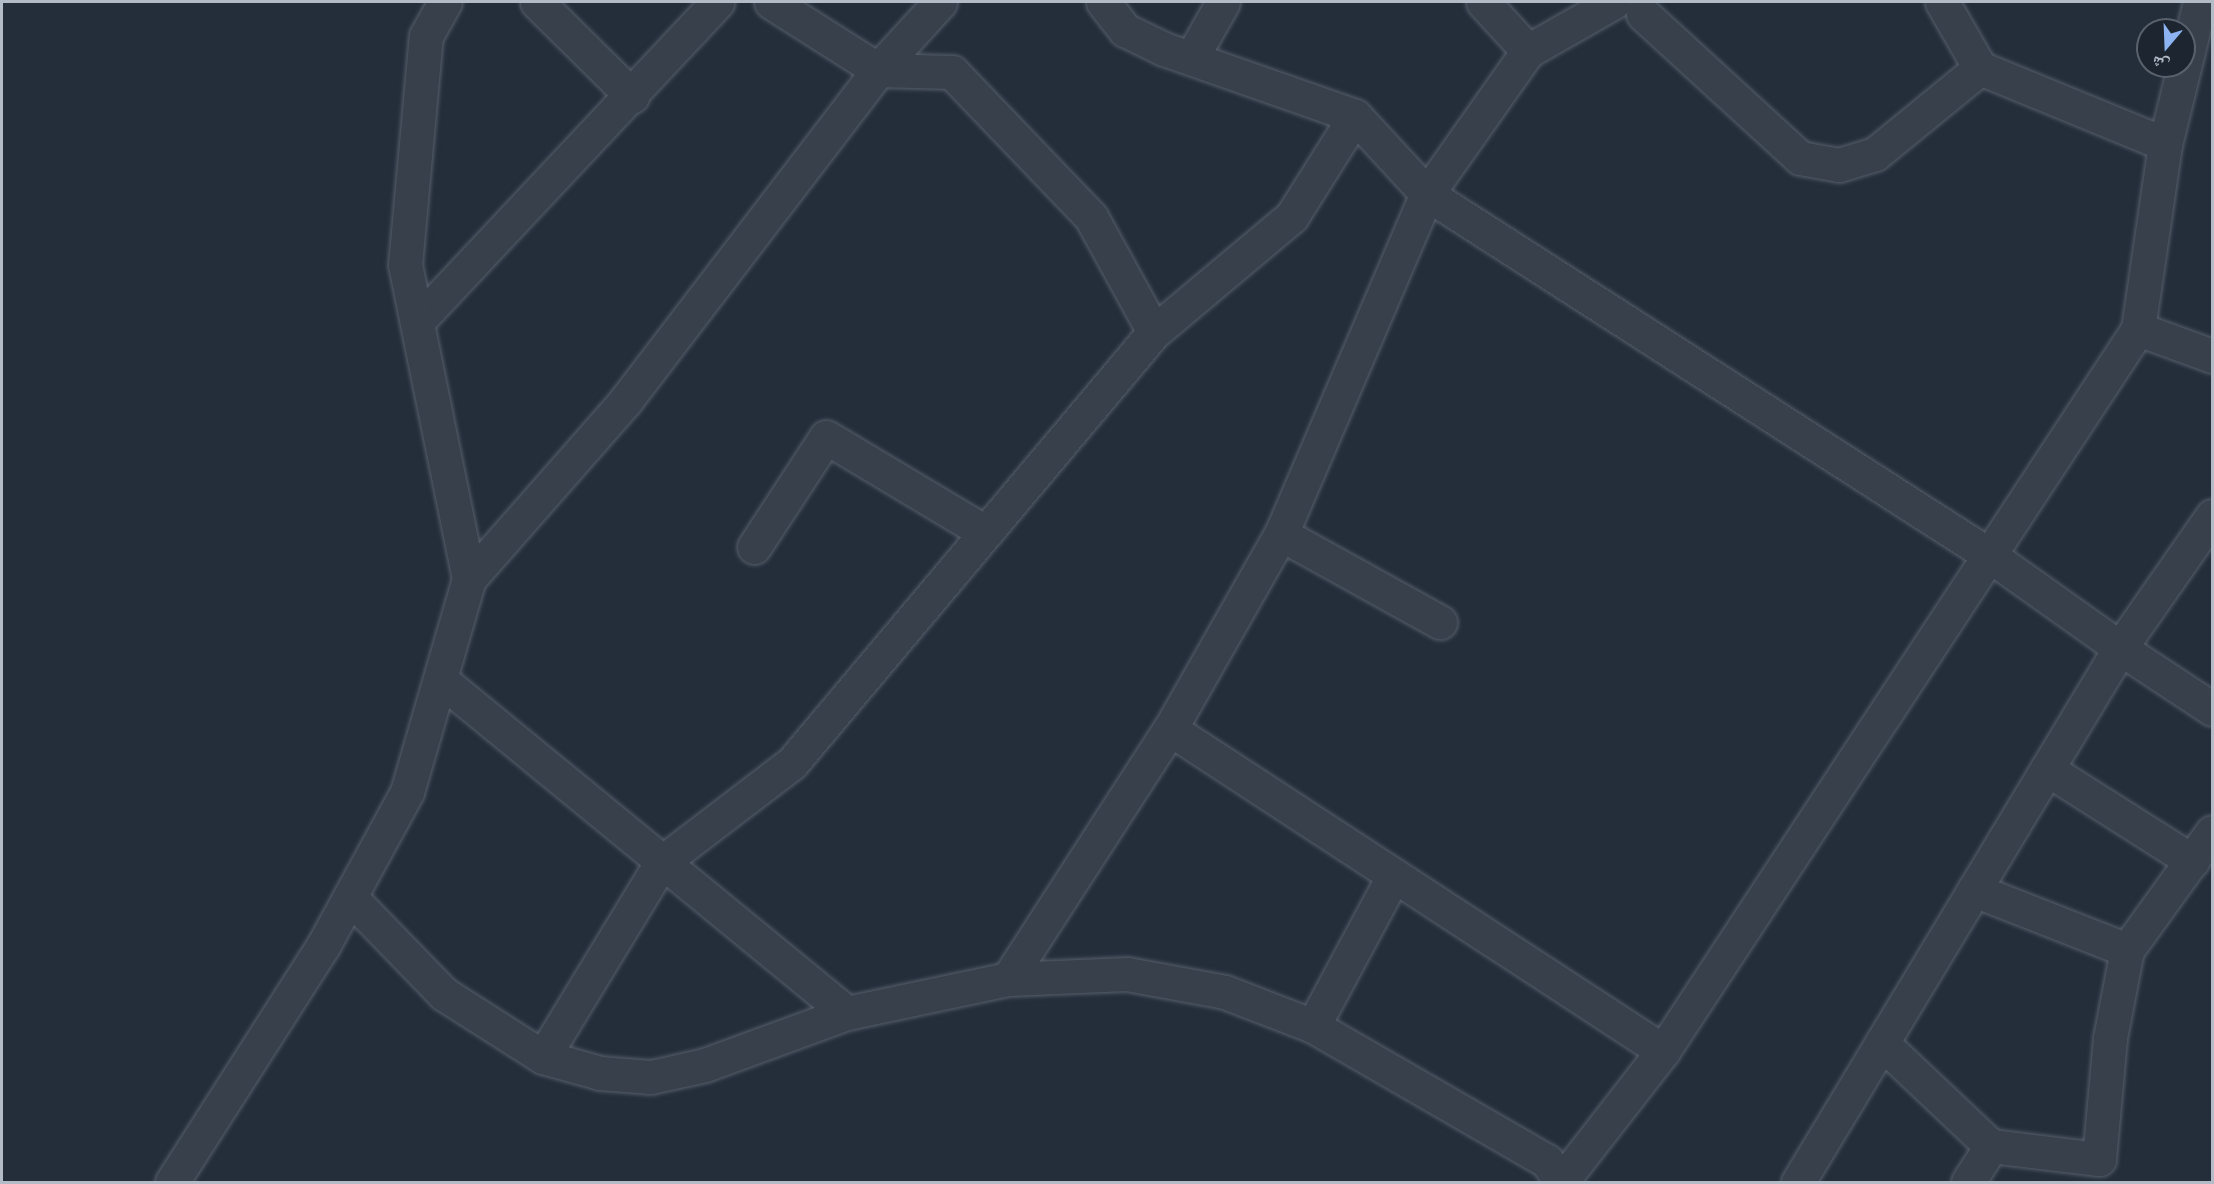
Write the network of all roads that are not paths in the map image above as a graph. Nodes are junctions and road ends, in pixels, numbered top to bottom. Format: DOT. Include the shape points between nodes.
graph roads {
  1 [pos="445,2"];
  2 [pos="537,2"];
  3 [pos="718,2"];
  4 [pos="771,2"];
  5 [pos="940,2"];
  6 [pos="1103,2"];
  7 [pos="1223,2"];
  8 [pos="1483,2"];
  9 [pos="1942,2"];
  10 [pos="2200,2"];
  11 [pos="1636,5"];
  12 [pos="1528,51"];
  13 [pos="1192,57"];
  14 [pos="1980,68"];
  15 [pos="878,70"];
  16 [pos="632,96"];
  17 [pos="1355,116"];
  18 [pos="2165,144"];
  19 [pos="1427,194"];
  20 [pos="417,322"];
  21 [pos="2138,329"];
  22 [pos="1154,332"];
  23 [pos="2212,356"];
  24 [pos="2212,516"];
  25 [pos="983,531"];
  26 [pos="1281,534"];
  27 [pos="754,547"];
  28 [pos="1989,555"];
  29 [pos="469,579"];
  30 [pos="1440,622"];
  31 [pos="2120,648"];
  32 [pos="441,680"];
  33 [pos="2212,709"];
  34 [pos="1170,729"];
  35 [pos="2047,770"];
  36 [pos="2212,832"];
  37 [pos="2192,861"];
  38 [pos="661,863"];
  39 [pos="1394,875"];
  40 [pos="1974,890"];
  41 [pos="350,897"];
  42 [pos="2127,950"];
  43 [pos="1008,979"];
  44 [pos="848,1013"];
  45 [pos="1313,1026"];
  46 [pos="1882,1043"];
  47 [pos="1663,1051"];
  48 [pos="543,1056"];
  49 [pos="1991,1146"];
  50 [pos="2094,1171"];
  51 [pos="172,1182"];
  52 [pos="1561,1182"];
  53 [pos="1798,1182"];
  54 [pos="1968,1182"];
  1 -- 20 [label="street" via="426,36 405,265"];
  2 -- 16 [label="street"];
  3 -- 16 [label="street"];
  4 -- 15 [label="street"];
  5 -- 15 [label="street"];
  6 -- 13 [label="street" via="1125,30"];
  7 -- 13 [label="street"];
  8 -- 12 [label="street"];
  9 -- 14 [label="street"];
  10 -- 18 [label="street"];
  11 -- 12 [label="street"];
  11 -- 14 [label="street" via="1800,158 1839,165 1875,154"];
  12 -- 19 [label="street"];
  13 -- 17 [label="street"];
  14 -- 18 [label="street"];
  15 -- 22 [label="street" via="952,72 1091,217"];
  15 -- 29 [label="street" via="626,400"];
  16 -- 20 [label="street"];
  17 -- 19 [label="street"];
  17 -- 22 [label="street" via="1292,216"];
  18 -- 21 [label="street"];
  19 -- 26 [label="street"];
  19 -- 28 [label="street"];
  20 -- 29 [label="street"];
  21 -- 23 [label="street"];
  21 -- 28 [label="street"];
  22 -- 25 [label="street"];
  24 -- 31 [label="street"];
  25 -- 27 [label="street" via="826,437"];
  25 -- 38 [label="street" via="792,763"];
  26 -- 30 [label="street"];
  26 -- 34 [label="street"];
  28 -- 31 [label="street"];
  28 -- 47 [label="street"];
  29 -- 32 [label="street"];
  31 -- 33 [label="street"];
  31 -- 35 [label="street"];
  32 -- 38 [label="street"];
  32 -- 41 [label="street" via="407,792"];
  34 -- 39 [label="street"];
  34 -- 43 [label="street"];
  35 -- 37 [label="street"];
  35 -- 40 [label="street"];
  36 -- 37 [label="street"];
  37 -- 42 [label="street"];
  38 -- 44 [label="street"];
  38 -- 48 [label="street"];
  39 -- 45 [label="street"];
  39 -- 47 [label="street"];
  40 -- 42 [label="street"];
  40 -- 46 [label="street"];
  41 -- 48 [label="street" via="444,994"];
  41 -- 51 [label="street"];
  42 -- 50 [label="street" via="2110,1038"];
  43 -- 44 [label="street"];
  43 -- 45 [label="street" via="1127,974 1225,992"];
  44 -- 48 [label="street" via="705,1065 651,1077 600,1073"];
  45 -- 52 [label="street" via="1547,1161"];
  46 -- 49 [label="street"];
  46 -- 53 [label="street"];
  47 -- 52 [label="street"];
  49 -- 50 [label="street"];
  49 -- 54 [label="street"];
}
